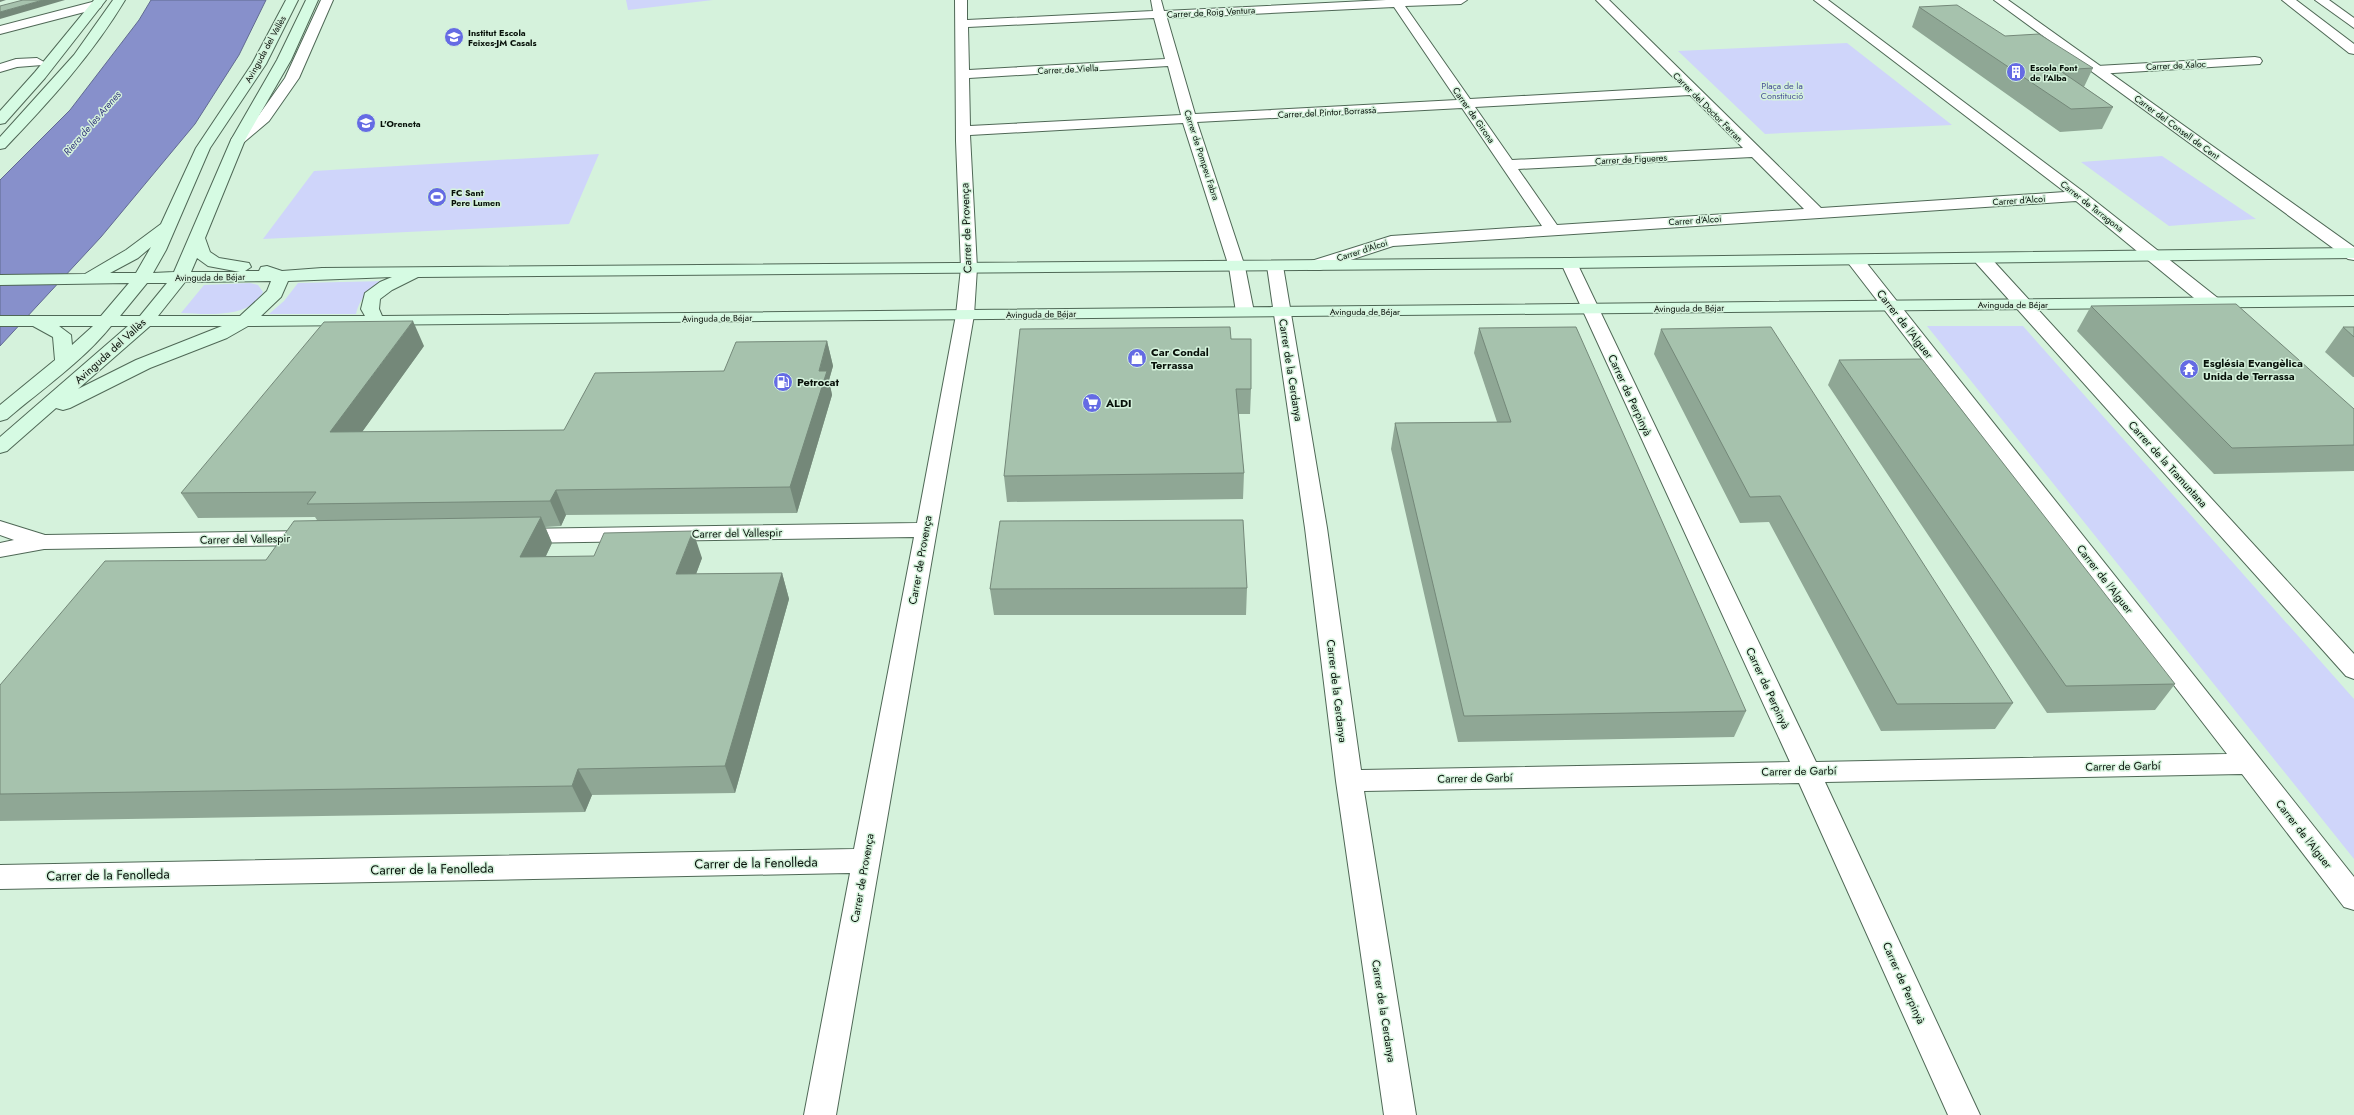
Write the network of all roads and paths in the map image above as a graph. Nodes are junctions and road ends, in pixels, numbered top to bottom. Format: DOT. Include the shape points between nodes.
graph roads {
  1 [pos="120,0"];
  2 [pos="292,0"];
  3 [pos="312,0"];
  4 [pos="327,0"];
  5 [pos="961,0"];
  6 [pos="1155,0"];
  7 [pos="1461,0"];
  8 [pos="1602,0"];
  9 [pos="1820,0"];
  10 [pos="2000,0"];
  11 [pos="2288,0"];
  12 [pos="2322,0"];
  13 [pos="1396,1"];
  14 [pos="98,3"];
  15 [pos="74,10"];
  16 [pos="1160,15"];
  17 [pos="960,24"];
  18 [pos="2354,24"];
  19 [pos="0,30"];
  20 [pos="2354,50"];
  21 [pos="2255,61"];
  22 [pos="37,62"];
  23 [pos="1174,62"];
  24 [pos="0,68"];
  25 [pos="2097,70"];
  26 [pos="962,74"];
  27 [pos="1691,91"];
  28 [pos="0,102"];
  29 [pos="1466,104"];
  30 [pos="1190,119"];
  31 [pos="0,120"];
  32 [pos="963,131"];
  33 [pos="238,140"];
  34 [pos="0,145"];
  35 [pos="1754,152"];
  36 [pos="1508,165"];
  37 [pos="2080,196"];
  38 [pos="1816,212"];
  39 [pos="168,225"];
  40 [pos="1552,229"];
  41 [pos="198,239"];
  42 [pos="2353,254"];
  43 [pos="2157,256"];
  44 [pos="1982,259"];
  45 [pos="1855,260"];
  46 [pos="1569,263"];
  47 [pos="1237,266"];
  48 [pos="1275,266"];
  49 [pos="1314,266"];
  50 [pos="260,268"];
  51 [pos="969,268"];
  52 [pos="420,272"];
  53 [pos="322,274"];
  54 [pos="280,276"];
  55 [pos="181,277"];
  56 [pos="142,278"];
  57 [pos="86,279"];
  58 [pos="0,280"];
  59 [pos="2354,301"];
  60 [pos="2211,303"];
  61 [pos="2024,304"];
  62 [pos="1891,305"];
  63 [pos="1590,309"];
  64 [pos="1282,311"];
  65 [pos="1245,312"];
  66 [pos="965,315"];
  67 [pos="0,321"];
  68 [pos="37,321"];
  69 [pos="108,321"];
  70 [pos="245,321"];
  71 [pos="299,321"];
  72 [pos="376,321"];
  73 [pos="144,322"];
  74 [pos="2245,327"];
  75 [pos="221,334"];
  76 [pos="64,362"];
  77 [pos="0,415"];
  78 [pos="28,423"];
  79 [pos="0,447"];
  80 [pos="0,528"];
  81 [pos="925,530"];
  82 [pos="496,536"];
  83 [pos="330,538"];
  84 [pos="44,542"];
  85 [pos="0,550"];
  86 [pos="2354,670"];
  87 [pos="2250,764"];
  88 [pos="1807,771"];
  89 [pos="1349,780"];
  90 [pos="864,861"];
  91 [pos="0,877"];
  92 [pos="2354,898"];
  93 [pos="820,1115"];
  94 [pos="1400,1115"];
  95 [pos="1964,1115"];
  1 -- 34 [label="main road" via="68,70"];
  2 -- 39 [label="main road, Avinguda del Vallès" via="259,64 203,148"];
  3 -- 33 [label="main road, Avinguda del Vallès" via="284,60"];
  4 -- 33 [label="street, Avinguda del Vallès" via="292,78 264,118"];
  5 -- 17 [label="street, Carrer de Provença"];
  6 -- 16 [label="street, Carrer de Pompeu Fabra"];
  7 -- 13 [label="street, Carrer de Roig Ventura"];
  8 -- 27 [label="street, Carrer del Doctor Ferran"];
  9 -- 37 [label="street, Carrer de Tarragona"];
  10 -- 25 [label="street, Carrer del Consell de Cent"];
  11 -- 20 [label="street"];
  12 -- 18 [label="street"];
  13 -- 16 [label="street, Carrer de Roig Ventura"];
  13 -- 29 [label="street, Carrer de Girona"];
  14 -- 15 [label="street"];
  14 -- 31 [label="main road"];
  15 -- 19 [label="street"];
  15 -- 22 [label="main road"];
  16 -- 17 [label="street, Carrer de Roig Ventura"];
  16 -- 23 [label="street, Carrer de Pompeu Fabra"];
  17 -- 26 [label="street, Carrer de Provença"];
  21 -- 25 [label="street, Carrer de Xaloc"];
  22 -- 24 [label="street" via="16,63"];
  22 -- 28 [label="main road"];
  23 -- 26 [label="street, Carrer de Viella"];
  23 -- 30 [label="street, Carrer de Pompeu Fabra"];
  25 -- 42 [label="street, Carrer del Consell de Cent"];
  26 -- 32 [label="street, Carrer de Provença"];
  27 -- 29 [label="street, Carrer del Pintor Borrassà"];
  27 -- 35 [label="street, Carrer del Doctor Ferran"];
  29 -- 30 [label="street, Carrer del Pintor Borrassà"];
  29 -- 36 [label="street, Carrer de Girona"];
  30 -- 32 [label="street, Carrer del Pintor Borrassà"];
  30 -- 47 [label="street, Carrer de Pompeu Fabra"];
  32 -- 51 [label="street, Carrer de Provença"];
  33 -- 41 [label="main road, Avinguda del Vallès"];
  35 -- 36 [label="street, Carrer de Figueres"];
  35 -- 38 [label="street, Carrer del Doctor Ferran"];
  36 -- 40 [label="street, Carrer de Girona"];
  37 -- 38 [label="street, Carrer d'Alcoi"];
  37 -- 43 [label="street, Carrer de Tarragona"];
  38 -- 40 [label="street, Carrer d'Alcoi"];
  39 -- 56 [label="main road, Avinguda del Vallès" via="158,250"];
  39 -- 57 [label="main road, Avinguda del Vallès" via="132,254"];
  40 -- 49 [label="street, Carrer d'Alcoi" via="1391,241"];
  41 -- 50 [label="main road" via="203,254 214,262"];
  41 -- 55 [label="main road, Avinguda del Vallès"];
  42 -- 43 [label="main road, Avinguda de Béjar"];
  43 -- 44 [label="main road, Avinguda de Béjar"];
  43 -- 60 [label="street, Carrer de Tarragona"];
  44 -- 45 [label="main road, Avinguda de Béjar"];
  44 -- 61 [label="street, Carrer de la Tramuntana"];
  45 -- 46 [label="main road, Avinguda de Béjar"];
  45 -- 62 [label="street, Carrer de l'Alguer"];
  46 -- 49 [label="main road, Avinguda de Béjar"];
  46 -- 63 [label="street, Carrer de Perpinyà"];
  47 -- 48 [label="main road, Avinguda de Béjar"];
  47 -- 51 [label="main road, Avinguda de Béjar"];
  47 -- 65 [label="street, Carrer de Pompeu Fabra"];
  48 -- 49 [label="main road, Avinguda de Béjar"];
  48 -- 64 [label="street, Carrer de la Cerdanya"];
  50 -- 53 [label="main road"];
  50 -- 54 [label="main road"];
  51 -- 52 [label="main road, Avinguda de Béjar"];
  51 -- 66 [label="street, Carrer de Provença"];
  52 -- 53 [label="main road, Avinguda de Béjar"];
  52 -- 72 [label="main road, Avinguda de Béjar" via="393,283 371,297 370,309"];
  53 -- 54 [label="main road, Avinguda de Béjar"];
  54 -- 55 [label="main road, Avinguda de Béjar"];
  54 -- 70 [label="main road" via="275,293"];
  55 -- 56 [label="main road, Avinguda de Béjar"];
  55 -- 73 [label="main road, Avinguda del Vallès"];
  56 -- 57 [label="main road, Avinguda de Béjar"];
  56 -- 69 [label="main road, Avinguda del Vallès"];
  57 -- 58 [label="main road, Avinguda de Béjar"];
  59 -- 60 [label="main road, Avinguda de Béjar"];
  60 -- 61 [label="main road, Avinguda de Béjar"];
  60 -- 74 [label="street, Carrer de Tarragona"];
  61 -- 62 [label="main road, Avinguda de Béjar"];
  61 -- 86 [label="street, Carrer de la Tramuntana"];
  62 -- 63 [label="main road, Avinguda de Béjar"];
  62 -- 87 [label="street, Carrer de l'Alguer"];
  63 -- 64 [label="main road, Avinguda de Béjar"];
  63 -- 88 [label="street, Carrer de Perpinyà"];
  64 -- 65 [label="main road, Avinguda de Béjar"];
  64 -- 89 [label="street, Carrer de la Cerdanya" via="1316,528"];
  65 -- 66 [label="main road, Avinguda de Béjar"];
  66 -- 72 [label="main road, Avinguda de Béjar"];
  66 -- 81 [label="street, Carrer de Provença"];
  67 -- 68 [label="main road, Avinguda de Béjar"];
  68 -- 69 [label="main road, Avinguda de Béjar"];
  68 -- 76 [label="main road, Avinguda del Vallès" via="62,335"];
  69 -- 73 [label="main road, Avinguda de Béjar"];
  69 -- 76 [label="main road, Avinguda del Vallès"];
  70 -- 71 [label="main road, Avinguda de Béjar"];
  70 -- 73 [label="main road, Avinguda de Béjar"];
  70 -- 75 [label="main road"];
  71 -- 72 [label="main road, Avinguda de Béjar"];
  71 -- 75 [label="main road"];
  73 -- 78 [label="main road, Avinguda del Vallès"];
  75 -- 78 [label="main road" via="143,364"];
  76 -- 77 [label="main road, Avinguda del Vallès"];
  78 -- 79 [label="main road, Avinguda del Vallès"];
  80 -- 84 [label="street"];
  81 -- 82 [label="street, Carrer del Vallespir"];
  81 -- 90 [label="street, Carrer de Provença"];
  83 -- 84 [label="street, Carrer del Vallespir"];
  84 -- 85 [label="street"];
  87 -- 88 [label="street, Carrer de Garbí"];
  87 -- 92 [label="street, Carrer de l'Alguer"];
  88 -- 89 [label="street, Carrer de Garbí"];
  88 -- 95 [label="street, Carrer de Perpinyà"];
  89 -- 94 [label="street, Carrer de la Cerdanya"];
  90 -- 91 [label="street, Carrer de la Fenolleda"];
  90 -- 93 [label="street, Carrer de Provença"];
}
